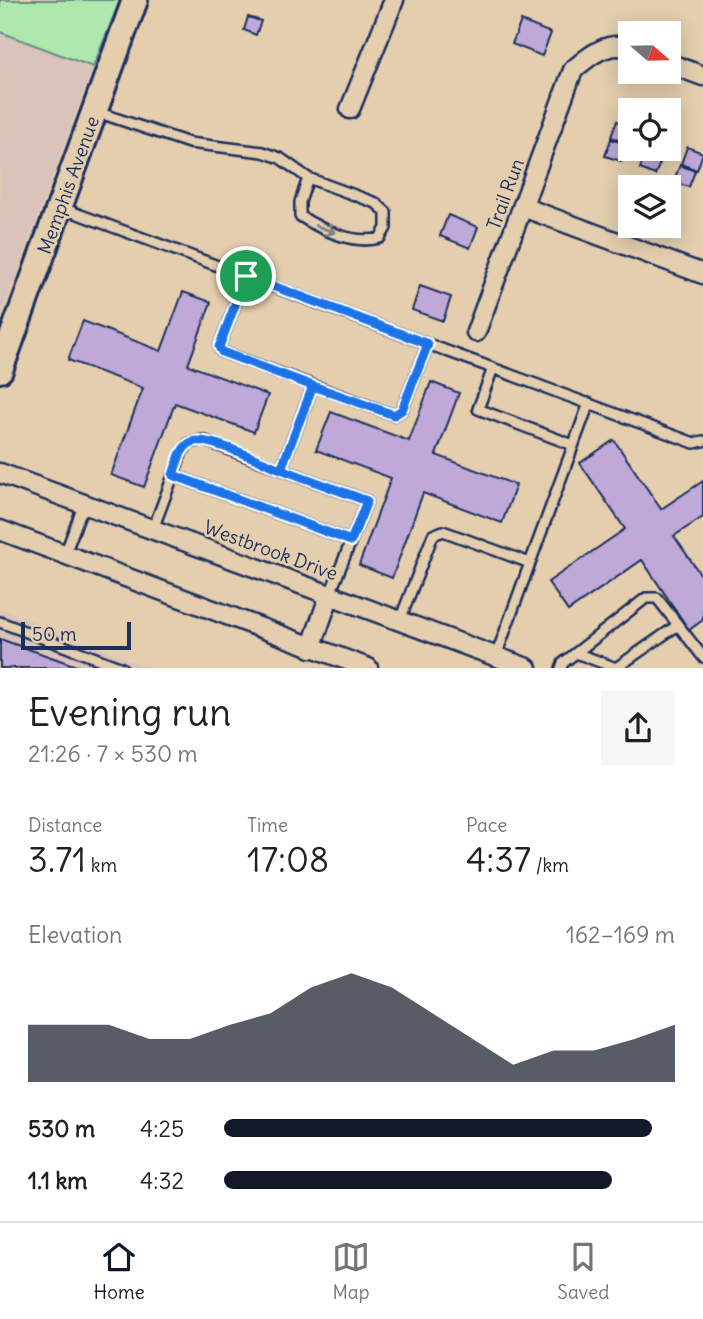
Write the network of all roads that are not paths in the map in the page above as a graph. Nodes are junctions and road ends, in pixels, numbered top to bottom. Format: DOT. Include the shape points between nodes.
graph roads {
  1 [pos="135,0"];
  2 [pos="394,0"];
  3 [pos="618,47"];
  4 [pos="681,68"];
  5 [pos="703,76"];
  6 [pos="350,109"];
  7 [pos="95,111"];
  8 [pos="308,178"];
  9 [pos="60,207"];
  10 [pos="523,207"];
  11 [pos="703,274"];
  12 [pos="246,276"];
  13 [pos="475,332"];
  14 [pos="428,344"];
  15 [pos="493,368"];
  16 [pos="0,370"];
  17 [pos="313,386"];
  18 [pos="589,403"];
  19 [pos="703,441"];
  20 [pos="573,445"];
  21 [pos="281,469"];
  22 [pos="0,472"];
  23 [pos="173,475"];
  24 [pos="87,505"];
  25 [pos="153,529"];
  26 [pos="0,530"];
  27 [pos="351,541"];
  28 [pos="65,554"];
  29 [pos="530,563"];
  30 [pos="330,594"];
  31 [pos="400,620"];
  32 [pos="0,622"];
  33 [pos="678,625"];
  34 [pos="311,648"];
  35 [pos="576,653"];
  36 [pos="496,656"];
  37 [pos="703,657"];
  38 [pos="122,668"];
  39 [pos="368,668"];
  40 [pos="527,668"];
  41 [pos="561,668"];
  1 -- 7 [label="main road, Memphis Avenue"];
  2 -- 6 [label="street"];
  3 -- 10 [label="street, Trail Run" via="595,51 573,70"];
  4 -- 5 [label="street"];
  7 -- 8 [label="lane" via="189,143 263,152"];
  7 -- 9 [label="main road, Memphis Avenue"];
  8 -- 8 [label="lane, one-way" via="300,216 317,227 366,242 380,238 386,228 386,212 376,203"];
  9 -- 12 [label="lane"];
  9 -- 16 [label="main road, Memphis Avenue" via="13,320"];
  10 -- 11 [label="street"];
  10 -- 13 [label="street, Trail Run"];
  12 -- 14 [label="lane"];
  12 -- 17 [label="lane" via="219,347 222,352"];
  14 -- 15 [label="lane"];
  14 -- 17 [label="lane" via="402,410 394,415"];
  15 -- 18 [label="lane"];
  15 -- 20 [label="lane" via="478,409"];
  17 -- 21 [label="lane"];
  18 -- 19 [label="lane" via="694,443"];
  18 -- 20 [label="lane"];
  20 -- 29 [label="lane"];
  21 -- 23 [label="lane" via="195,440 184,448"];
  21 -- 27 [label="lane" via="367,501"];
  22 -- 24 [label="street, Westbrook Drive"];
  23 -- 25 [label="lane"];
  23 -- 27 [label="lane"];
  24 -- 25 [label="street, Westbrook Drive"];
  24 -- 28 [label="lane"];
  25 -- 30 [label="street, Westbrook Drive"];
  26 -- 28 [label="street"];
  27 -- 30 [label="lane"];
  28 -- 34 [label="street"];
  29 -- 31 [label="lane" via="438,532"];
  29 -- 36 [label="lane"];
  30 -- 31 [label="street, Westbrook Drive"];
  30 -- 34 [label="street"];
  31 -- 36 [label="street, Westbrook Drive"];
  32 -- 38 [label="lane"];
  33 -- 35 [label="lane" via="616,668"];
  33 -- 35 [label="lane" via="657,598 646,598"];
  33 -- 37 [label="lane"];
  34 -- 39 [label="street"];
  35 -- 41 [label="lane"];
  36 -- 40 [label="street, Westbrook Drive"];
}
